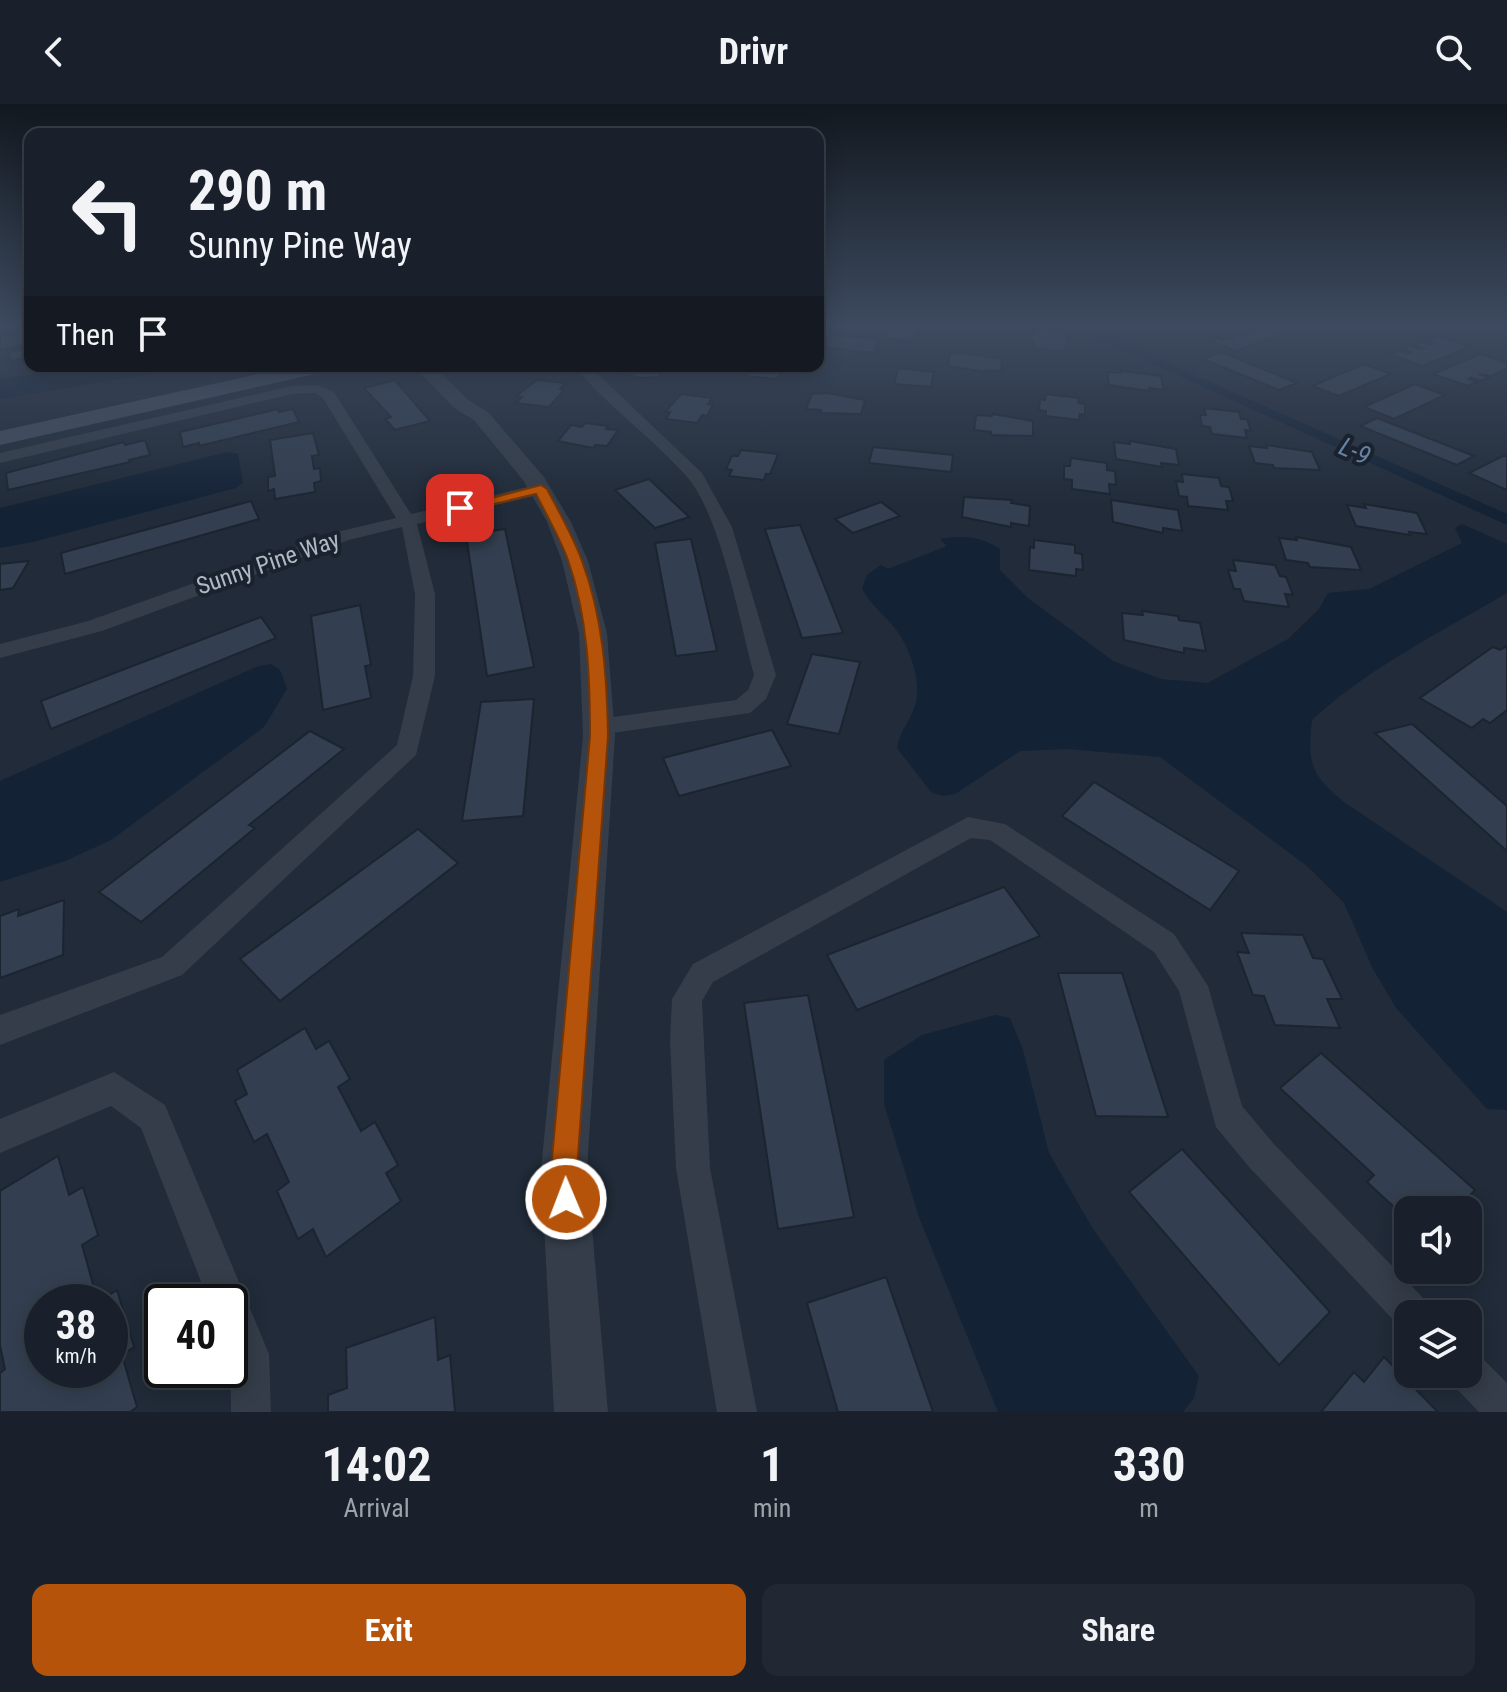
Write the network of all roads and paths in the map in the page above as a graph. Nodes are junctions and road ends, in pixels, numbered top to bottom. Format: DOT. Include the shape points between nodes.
graph roads {
  1 [pos="179,385"];
  2 [pos="238,385"];
  3 [pos="442,385"];
  4 [pos="465,385"];
  5 [pos="601,385"];
  6 [pos="481,416"];
  7 [pos="0,424"];
  8 [pos="0,438"];
  9 [pos="0,458"];
  10 [pos="541,489"];
  11 [pos="408,521"];
  12 [pos="0,651"];
  13 [pos="599,727"];
  14 [pos="0,1030"];
  15 [pos="0,1136"];
  16 [pos="221,1284"];
  17 [pos="1400,1300"];
  18 [pos="248,1352"];
  19 [pos="1482,1386"];
  20 [pos="251,1412"];
  21 [pos="581,1412"];
  22 [pos="737,1412"];
  23 [pos="1507,1412"];
  1 -- 7 [label="main road"];
  2 -- 8 [label="main road"];
  3 -- 6 [label="street"];
  4 -- 6 [label="street" via="478,399"];
  5 -- 13 [label="street" via="670,450 709,497 723,527 765,675 758,694 742,707"];
  6 -- 10 [label="street"];
  9 -- 11 [label="street" via="292,390 318,389 329,395"];
  10 -- 11 [label="street, Sunny Pine Way"];
  10 -- 13 [label="street" via="585,591 596,655"];
  11 -- 12 [label="street, Sunny Pine Way" via="306,548 95,626"];
  11 -- 14 [label="street" via="425,594 424,676 408,749 172,966"];
  13 -- 21 [label="street" via="564,1170"];
  15 -- 16 [label="street" via="114,1088 153,1117"];
  17 -- 22 [label="street" via="1228,1115 1193,986 1164,943 996,831 968,827 703,973 687,999 693,1168"];
  18 -- 20 [label="street"];
  19 -- 23 [label="street"];
}
